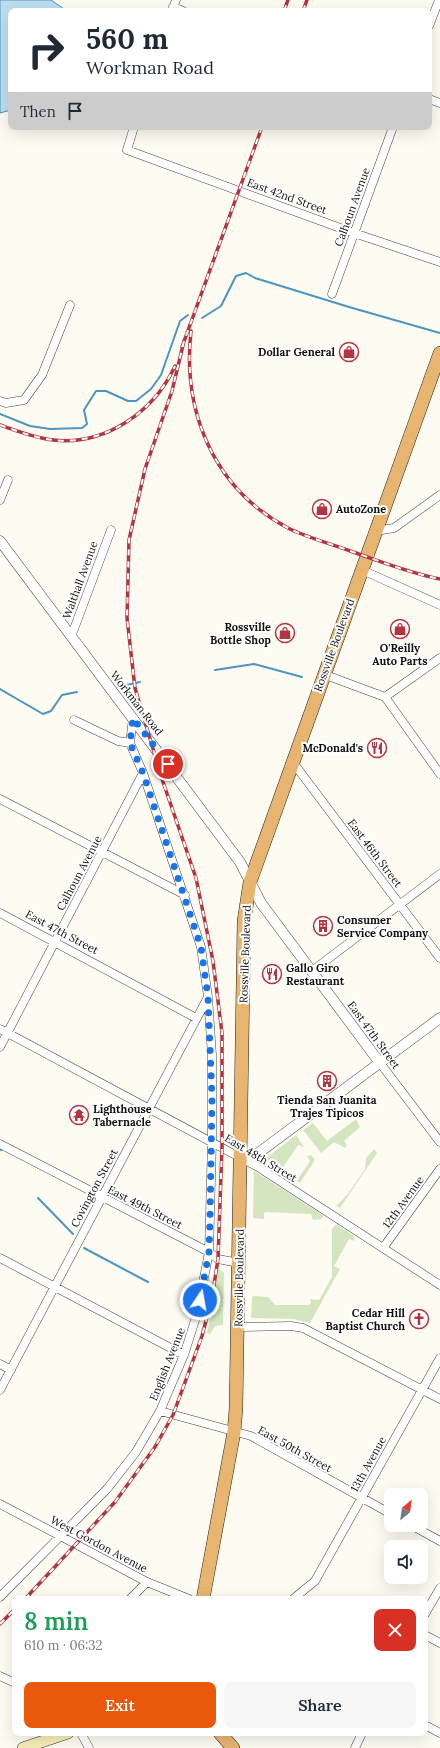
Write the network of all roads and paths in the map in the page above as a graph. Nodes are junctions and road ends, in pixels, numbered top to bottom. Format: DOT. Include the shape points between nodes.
graph roads {
  1 [pos="438,0"];
  2 [pos="432,17"];
  3 [pos="133,130"];
  4 [pos="392,130"];
  5 [pos="354,233"];
  6 [pos="440,262"];
  7 [pos="332,294"];
  8 [pos="70,306"];
  9 [pos="440,353"];
  10 [pos="0,401"];
  11 [pos="8,480"];
  12 [pos="440,495"];
  13 [pos="0,500"];
  14 [pos="111,530"];
  15 [pos="376,531"];
  16 [pos="0,542"];
  17 [pos="362,570"];
  18 [pos="440,605"];
  19 [pos="71,637"];
  20 [pos="440,658"];
  21 [pos="323,674"];
  22 [pos="385,697"];
  23 [pos="133,718"];
  24 [pos="74,720"];
  25 [pos="130,743"];
  26 [pos="292,761"];
  27 [pos="143,773"];
  28 [pos="440,774"];
  29 [pos="0,799"];
  30 [pos="102,853"];
  31 [pos="440,874"];
  32 [pos="250,882"];
  33 [pos="185,895"];
  34 [pos="400,904"];
  35 [pos="0,913"];
  36 [pos="55,942"];
  37 [pos="440,958"];
  38 [pos="312,971"];
  39 [pos="208,997"];
  40 [pos="196,1018"];
  41 [pos="440,1018"];
  42 [pos="4,1031"];
  43 [pos="0,1047"];
  44 [pos="380,1063"];
  45 [pos="149,1107"];
  46 [pos="212,1141"];
  47 [pos="440,1142"];
  48 [pos="0,1144"];
  49 [pos="241,1158"];
  50 [pos="440,1168"];
  51 [pos="102,1197"];
  52 [pos="383,1248"];
  53 [pos="209,1252"];
  54 [pos="0,1258"];
  55 [pos="239,1263"];
  56 [pos="440,1285"];
  57 [pos="54,1286"];
  58 [pos="239,1327"];
  59 [pos="184,1355"];
  60 [pos="440,1358"];
  61 [pos="0,1364"];
  62 [pos="11,1370"];
  63 [pos="422,1389"];
  64 [pos="0,1390"];
  65 [pos="440,1399"];
  66 [pos="160,1411"];
  67 [pos="234,1432"];
  68 [pos="362,1498"];
  69 [pos="0,1504"];
  70 [pos="384,1510"];
  71 [pos="424,1532"];
  72 [pos="60,1536"];
  73 [pos="440,1541"];
  74 [pos="147,1582"];
  75 [pos="440,1588"];
  76 [pos="133,1596"];
  77 [pos="182,1596"];
  78 [pos="203,1596"];
  79 [pos="297,1596"];
  80 [pos="0,1597"];
  81 [pos="428,1609"];
  82 [pos="428,1637"];
  83 [pos="440,1643"];
  84 [pos="0,1676"];
  85 [pos="12,1682"];
  86 [pos="428,1727"];
  87 [pos="440,1733"];
  88 [pos="59,1736"];
  89 [pos="83,1736"];
  90 [pos="223,1736"];
  91 [pos="361,1736"];
  92 [pos="23,1748"];
  93 [pos="89,1748"];
  94 [pos="233,1748"];
  95 [pos="355,1748"];
  1 -- 2 [label="street"];
  3 -- 5 [label="street, East 42nd Street" via="126,150"];
  4 -- 5 [label="street, Calhoun Avenue"];
  5 -- 6 [label="street, East 42nd Street"];
  5 -- 7 [label="street, Calhoun Avenue"];
  8 -- 10 [label="street" via="42,375 24,400 6,403"];
  9 -- 15 [label="highway, Rossville Boulevard"];
  11 -- 13 [label="street"];
  12 -- 15 [label="street" via="394,528"];
  14 -- 19 [label="street, Walthall Avenue"];
  15 -- 17 [label="highway, Rossville Boulevard"];
  16 -- 19 [label="street, Workman Road"];
  17 -- 18 [label="street"];
  17 -- 21 [label="highway, Rossville Boulevard"];
  19 -- 23 [label="street, Workman Road"];
  20 -- 22 [label="street"];
  21 -- 22 [label="street"];
  21 -- 26 [label="highway, Rossville Boulevard"];
  22 -- 28 [label="street"];
  23 -- 25 [label="street"];
  23 -- 32 [label="street, Workman Road" via="240,862"];
  24 -- 25 [label="street" via="118,741"];
  25 -- 27 [label="street, English Avenue"];
  26 -- 32 [label="highway, Rossville Boulevard"];
  26 -- 34 [label="street, East 46th Street"];
  27 -- 30 [label="street, Calhoun Avenue"];
  27 -- 33 [label="street, English Avenue"];
  29 -- 30 [label="street"];
  30 -- 33 [label="street"];
  30 -- 36 [label="street, Calhoun Avenue"];
  31 -- 34 [label="street"];
  32 -- 38 [label="street, East 47th Street" via="261,903"];
  32 -- 49 [label="highway, Rossville Boulevard" via="244,921"];
  33 -- 39 [label="street, English Avenue" via="201,947"];
  34 -- 37 [label="street, East 46th Street"];
  34 -- 38 [label="street"];
  35 -- 36 [label="street, East 47th Street"];
  36 -- 40 [label="street, East 47th Street"];
  36 -- 42 [label="street, Calhoun Avenue"];
  38 -- 44 [label="street, East 47th Street"];
  39 -- 40 [label="street, Covington Street"];
  39 -- 46 [label="street, English Avenue" via="212,1055"];
  40 -- 45 [label="street, Covington Street"];
  41 -- 44 [label="street"];
  42 -- 43 [label="street, Calhoun Avenue"];
  42 -- 45 [label="street, East 48th Street"];
  44 -- 47 [label="street, East 47th Street"];
  44 -- 49 [label="street" via="253,1157"];
  45 -- 46 [label="street, East 48th Street"];
  45 -- 51 [label="street, Covington Street"];
  46 -- 49 [label="street, East 48th Street"];
  46 -- 53 [label="street, English Avenue"];
  48 -- 51 [label="street, East 49th Street"];
  49 -- 52 [label="street, East 48th Street"];
  49 -- 55 [label="highway, Rossville Boulevard"];
  50 -- 52 [label="street, 12th Avenue"];
  51 -- 53 [label="street, East 49th Street"];
  51 -- 57 [label="street, Covington Street"];
  52 -- 56 [label="street, East 48th Street"];
  53 -- 55 [label="street, East 49th Street" via="218,1259"];
  53 -- 59 [label="street, English Avenue" via="197,1314"];
  54 -- 57 [label="street"];
  55 -- 58 [label="highway, Rossville Boulevard"];
  57 -- 59 [label="street"];
  57 -- 62 [label="street, Covington Street"];
  58 -- 63 [label="street" via="303,1328"];
  58 -- 67 [label="highway, Rossville Boulevard"];
  59 -- 66 [label="street, English Avenue"];
  60 -- 63 [label="street, 13th Avenue"];
  61 -- 62 [label="street"];
  62 -- 64 [label="street, Covington Street"];
  63 -- 65 [label="street"];
  63 -- 68 [label="street, 13th Avenue"];
  66 -- 67 [label="street, East 50th Street"];
  66 -- 72 [label="street, English Avenue" via="123,1469 107,1489"];
  67 -- 68 [label="street, East 50th Street" via="251,1436"];
  67 -- 78 [label="highway, Rossville Boulevard"];
  68 -- 70 [label="street, East 50th Street"];
  68 -- 79 [label="street, 13th Avenue" via="315,1581"];
  69 -- 72 [label="street, West Gordon Avenue"];
  71 -- 73 [label="street"];
  72 -- 74 [label="street, West Gordon Avenue"];
  72 -- 80 [label="street, English Avenue"];
  74 -- 76 [label="street"];
  74 -- 77 [label="street, West Gordon Avenue"];
  75 -- 81 [label="street"];
  82 -- 83 [label="street"];
  84 -- 85 [label="street"];
  86 -- 87 [label="street"];
  88 -- 92 [label="main road"];
  89 -- 93 [label="street"];
  90 -- 94 [label="highway"];
  91 -- 95 [label="street"];
}
